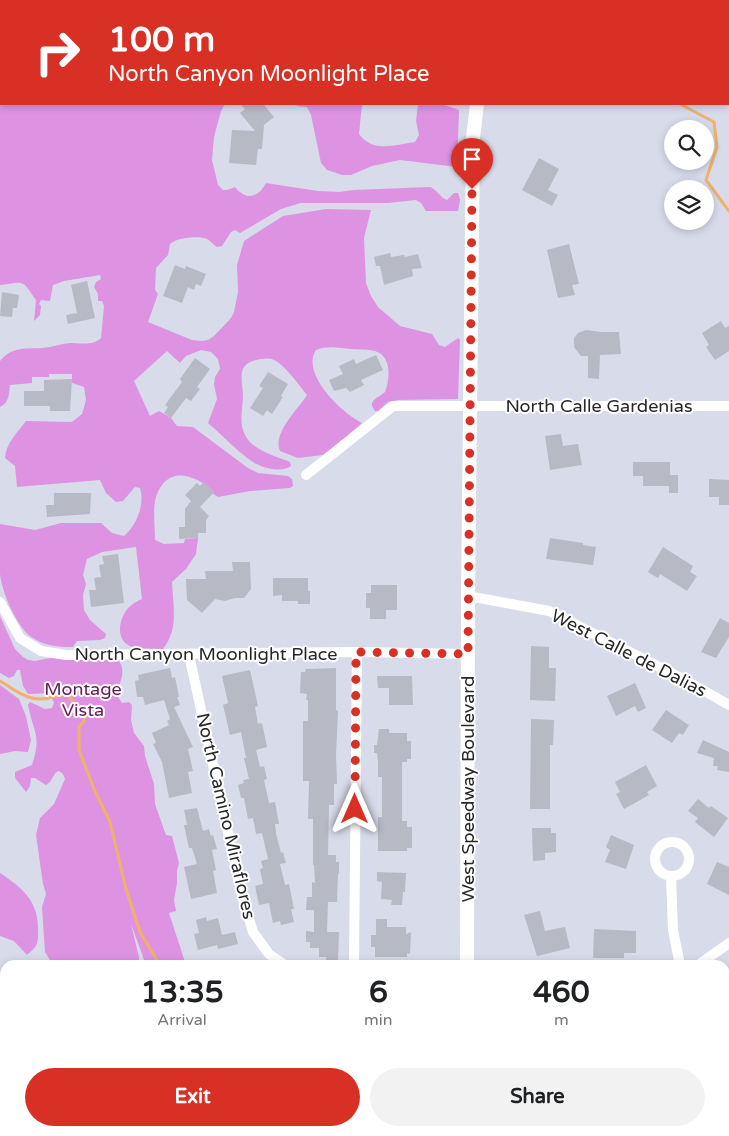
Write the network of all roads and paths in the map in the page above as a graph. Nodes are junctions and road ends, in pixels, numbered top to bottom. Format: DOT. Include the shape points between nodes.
graph roads {
  1 [pos="478,105"];
  2 [pos="469,406"];
  3 [pos="729,406"];
  4 [pos="306,475"];
  5 [pos="468,596"];
  6 [pos="0,602"];
  7 [pos="356,652"];
  8 [pos="468,654"];
  9 [pos="189,655"];
  10 [pos="729,705"];
  11 [pos="671,877"];
  12 [pos="729,943"];
  13 [pos="278,960"];
  14 [pos="354,960"];
  15 [pos="467,960"];
  16 [pos="679,960"];
  17 [pos="705,960"];
  1 -- 2 [label="main road, West Speedway Boulevard" via="472,138"];
  2 -- 3 [label="street, North Calle Gardenias"];
  2 -- 4 [label="street, North Calle Gardenias" via="393,406"];
  2 -- 5 [label="main road, West Speedway Boulevard"];
  5 -- 8 [label="main road, West Speedway Boulevard"];
  5 -- 10 [label="street, West Calle de Dalias" via="549,612"];
  6 -- 9 [label="street, North Canyon Moonlight Place" via="20,638 41,651 66,655"];
  7 -- 8 [label="street, North Canyon Moonlight Place"];
  7 -- 9 [label="street, North Canyon Moonlight Place"];
  7 -- 14 [label="street"];
  8 -- 15 [label="main road, West Speedway Boulevard"];
  9 -- 13 [label="street, North Camino Miraflores" via="243,900 253,932 269,954"];
  11 -- 16 [label="street" via="673,930"];
  12 -- 17 [label="street"];
}
